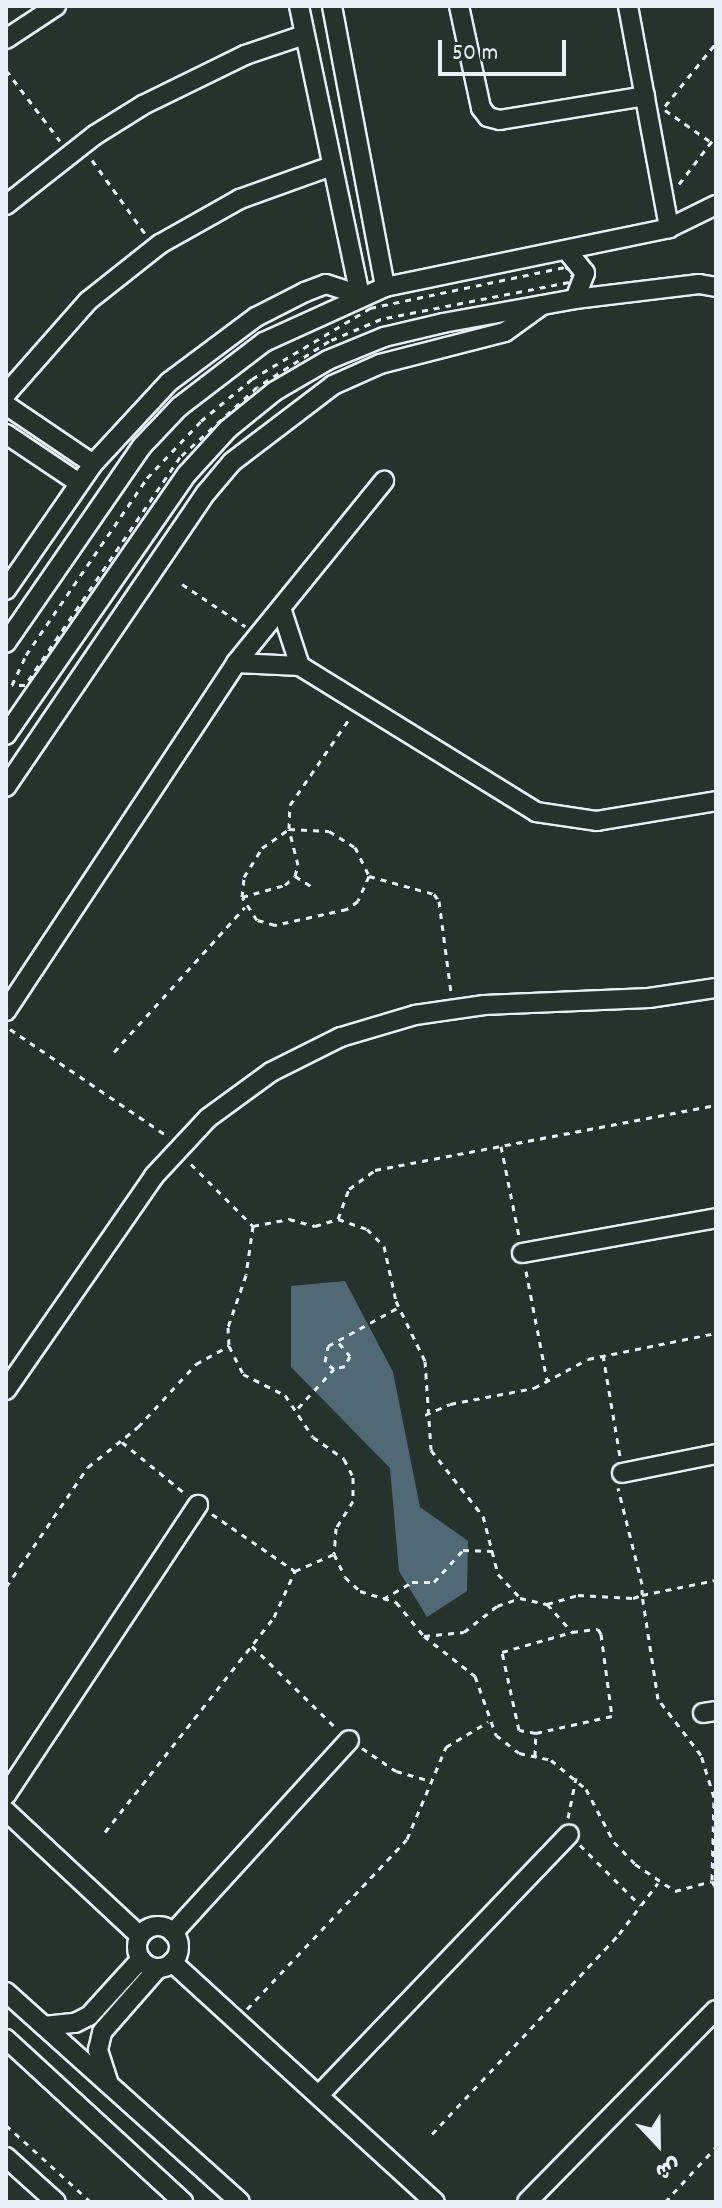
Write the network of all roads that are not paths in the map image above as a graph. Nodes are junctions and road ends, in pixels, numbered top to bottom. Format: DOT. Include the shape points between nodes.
graph roads {
  1 [pos="56,6"];
  2 [pos="299,6"];
  3 [pos="332,6"];
  4 [pos="459,6"];
  5 [pos="628,6"];
  6 [pos="304,35"];
  7 [pos="6,39"];
  8 [pos="645,96"];
  9 [pos="329,167"];
  10 [pos="6,205"];
  11 [pos="716,205"];
  12 [pos="669,228"];
  13 [pos="568,252"];
  14 [pos="385,287"];
  15 [pos="716,287"];
  16 [pos="360,295"];
  17 [pos="575,299"];
  18 [pos="542,305"];
  19 [pos="6,394"];
  20 [pos="6,405"];
  21 [pos="6,434"];
  22 [pos="93,464"];
  23 [pos="384,481"];
  24 [pos="79,483"];
  25 [pos="26,560"];
  26 [pos="52,575"];
  27 [pos="6,590"];
  28 [pos="281,608"];
  29 [pos="6,643"];
  30 [pos="236,663"];
  31 [pos="300,666"];
  32 [pos="13,711"];
  33 [pos="6,735"];
  34 [pos="6,787"];
  35 [pos="716,801"];
  36 [pos="716,988"];
  37 [pos="6,1011"];
  38 [pos="716,1218"];
  39 [pos="522,1253"];
  40 [pos="6,1390"];
  41 [pos="716,1454"];
  42 [pos="622,1473"];
  43 [pos="198,1505"];
  44 [pos="349,1740"];
  45 [pos="6,1795"];
  46 [pos="6,1811"];
  47 [pos="569,1834"];
  48 [pos="173,1933"];
  49 [pos="140,1936"];
  50 [pos="157,1963"];
  51 [pos="6,1992"];
  52 [pos="716,2010"];
  53 [pos="44,2026"];
  54 [pos="6,2039"];
  55 [pos="109,2084"];
  56 [pos="319,2095"];
  57 [pos="6,2157"];
  58 [pos="236,2199"];
  59 [pos="56,2202"];
  60 [pos="183,2202"];
  61 [pos="435,2202"];
  62 [pos="527,2202"];
  1 -- 7 [label="street"];
  2 -- 6 [label="street"];
  3 -- 14 [label="street"];
  4 -- 8 [label="street" via="481,108 488,117 500,120"];
  5 -- 8 [label="street"];
  6 -- 9 [label="street"];
  6 -- 10 [label="street" via="193,78 75,149"];
  8 -- 12 [label="street"];
  9 -- 16 [label="street"];
  9 -- 19 [label="street" via="240,199 155,248 88,301"];
  11 -- 12 [label="street"];
  12 -- 13 [label="street"];
  13 -- 14 [label="street"];
  13 -- 17 [label="street" via="585,273"];
  14 -- 16 [label="street"];
  15 -- 17 [label="street" via="699,284"];
  16 -- 22 [label="street" via="326,284 256,317 169,382"];
  16 -- 26 [label="street" via="264,342 212,379 142,446"];
  17 -- 18 [label="street"];
  18 -- 32 [label="street" via="384,337 328,360 245,415 187,474"];
  18 -- 34 [label="street" via="505,332 380,364 333,385 232,462"];
  20 -- 22 [label="street"];
  21 -- 24 [label="street"];
  22 -- 24 [label="street"];
  23 -- 28 [label="street"];
  24 -- 25 [label="street"];
  25 -- 26 [label="street"];
  25 -- 27 [label="street"];
  26 -- 29 [label="street"];
  28 -- 30 [label="street"];
  28 -- 31 [label="street"];
  30 -- 31 [label="street"];
  30 -- 37 [label="street"];
  31 -- 35 [label="street" via="536,812 597,821"];
  32 -- 33 [label="street"];
  36 -- 40 [label="street" via="649,998 453,1008 377,1024 305,1053 239,1094 180,1145"];
  38 -- 39 [label="street"];
  41 -- 42 [label="street"];
  43 -- 45 [label="street"];
  44 -- 48 [label="street"];
  46 -- 49 [label="street"];
  47 -- 56 [label="street"];
  48 -- 49 [label="street" via="152,1927"];
  48 -- 50 [label="street" via="178,1944"];
  49 -- 50 [label="street"];
  50 -- 53 [label="street" via="89,2016 60,2027"];
  50 -- 55 [label="street" via="102,2032 99,2059"];
  50 -- 56 [label="street" via="237,2020"];
  51 -- 53 [label="street"];
  52 -- 62 [label="street"];
  53 -- 55 [label="street"];
  54 -- 60 [label="street"];
  55 -- 58 [label="street"];
  56 -- 61 [label="street"];
  57 -- 59 [label="street"];
}
